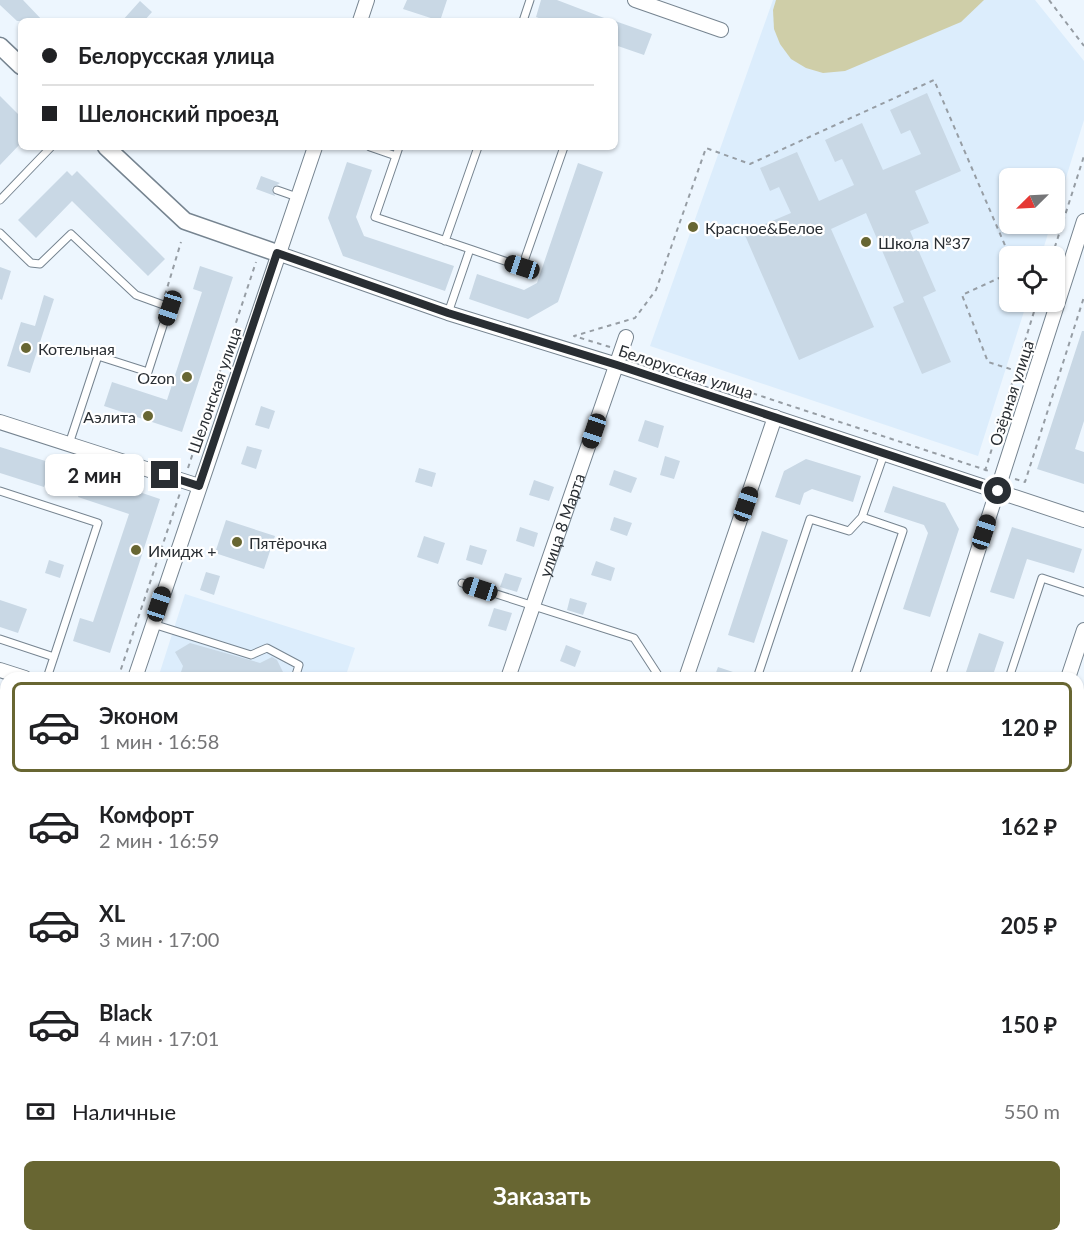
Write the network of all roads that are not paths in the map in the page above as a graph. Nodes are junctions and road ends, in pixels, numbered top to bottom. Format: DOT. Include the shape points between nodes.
graph roads {
  1 [pos="367,0"];
  2 [pos="530,0"];
  3 [pos="635,0"];
  4 [pos="361,18"];
  5 [pos="524,18"];
  6 [pos="721,30"];
  7 [pos="0,46"];
  8 [pos="18,63"];
  9 [pos="48,150"];
  10 [pos="109,150"];
  11 [pos="314,150"];
  12 [pos="379,150"];
  13 [pos="398,150"];
  14 [pos="477,150"];
  15 [pos="563,150"];
  16 [pos="396,156"];
  17 [pos="277,190"];
  18 [pos="297,197"];
  19 [pos="0,200"];
  20 [pos="1084,221"];
  21 [pos="0,233"];
  22 [pos="445,241"];
  23 [pos="470,249"];
  24 [pos="269,250"];
  25 [pos="448,313"];
  26 [pos="626,337"];
  27 [pos="617,365"];
  28 [pos="775,417"];
  29 [pos="0,422"];
  30 [pos="69,444"];
  31 [pos="884,454"];
  32 [pos="199,486"];
  33 [pos="0,491"];
  34 [pos="998,491"];
  35 [pos="862,518"];
  36 [pos="1084,520"];
  37 [pos="462,583"];
  38 [pos="1084,592"];
  39 [pos="534,606"];
  40 [pos="153,624"];
  41 [pos="1084,630"];
  42 [pos="0,639"];
  43 [pos="54,657"];
  44 [pos="49,672"];
  45 [pos="137,672"];
  46 [pos="297,672"];
  47 [pos="510,672"];
  48 [pos="656,672"];
  49 [pos="688,672"];
  50 [pos="759,672"];
  51 [pos="856,672"];
  52 [pos="939,672"];
  53 [pos="1011,672"];
  54 [pos="1070,672"];
  1 -- 4 [label="street"];
  2 -- 5 [label="lane"];
  3 -- 6 [label="street"];
  7 -- 8 [label="street"];
  9 -- 19 [label="lane"];
  10 -- 24 [label="street" via="185,221"];
  11 -- 18 [label="street, Шелонская улица"];
  12 -- 16 [label="lane"];
  13 -- 16 [label="lane"];
  14 -- 22 [label="lane"];
  15 -- 23 [label="lane" via="522,267"];
  16 -- 22 [label="lane" via="375,217"];
  17 -- 18 [label="lane"];
  18 -- 24 [label="street, Шелонская улица"];
  20 -- 34 [label="street, Озёрная улица"];
  21 -- 30 [label="lane" via="31,263 40,264 71,234 136,295 170,308 148,372 98,356"];
  22 -- 23 [label="lane"];
  23 -- 25 [label="lane"];
  24 -- 25 [label="street, Белорусская улица"];
  24 -- 32 [label="street, Шелонская улица"];
  25 -- 27 [label="street, Белорусская улица"];
  26 -- 27 [label="street, улица 8 Марта"];
  27 -- 28 [label="street, Белорусская улица"];
  27 -- 39 [label="street, улица 8 Марта"];
  28 -- 31 [label="street, Белорусская улица"];
  28 -- 49 [label="street"];
  29 -- 30 [label="street"];
  30 -- 32 [label="street"];
  31 -- 34 [label="street, Белорусская улица"];
  31 -- 35 [label="lane"];
  32 -- 40 [label="street, Шелонская улица"];
  33 -- 43 [label="lane" via="98,523"];
  34 -- 36 [label="street, Белорусская улица"];
  34 -- 52 [label="street, Озёрная улица"];
  35 -- 50 [label="lane" via="849,531 810,519"];
  35 -- 51 [label="lane" via="903,531"];
  37 -- 39 [label="lane"];
  38 -- 53 [label="lane" via="1042,578"];
  39 -- 47 [label="street, улица 8 Марта"];
  39 -- 48 [label="lane" via="634,638"];
  40 -- 45 [label="street, Шелонская улица"];
  40 -- 46 [label="lane" via="251,655 267,648 299,665"];
  41 -- 54 [label="street"];
  42 -- 43 [label="lane"];
  43 -- 44 [label="lane"];
}
